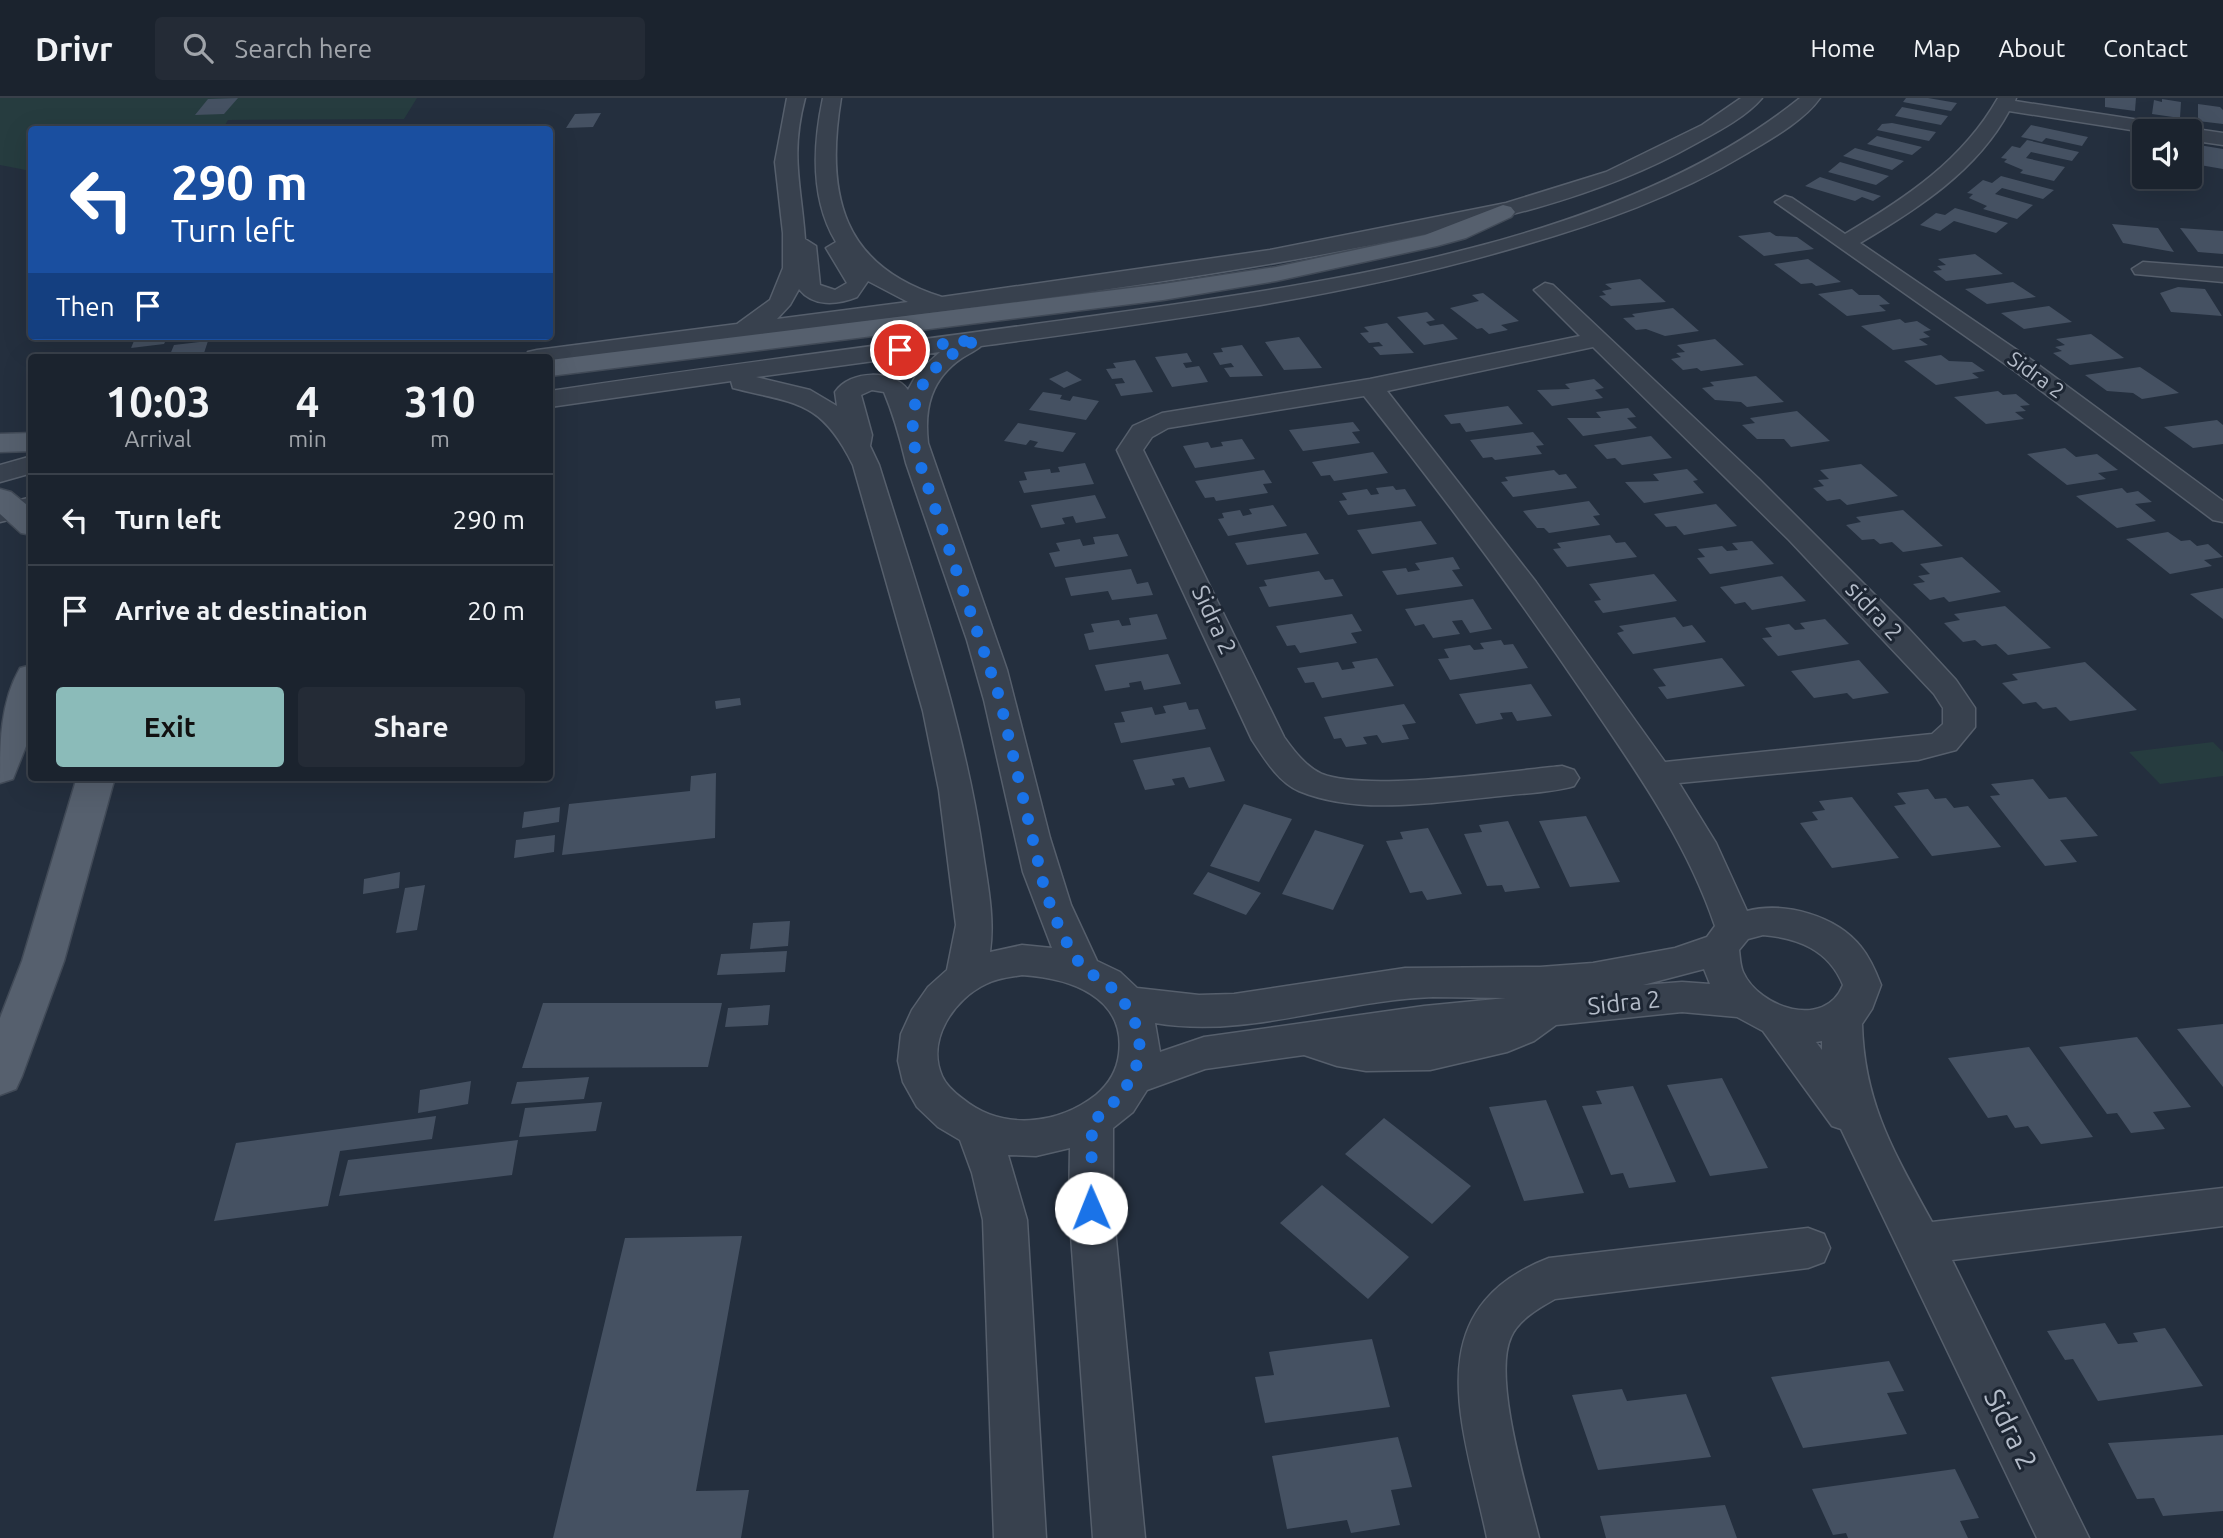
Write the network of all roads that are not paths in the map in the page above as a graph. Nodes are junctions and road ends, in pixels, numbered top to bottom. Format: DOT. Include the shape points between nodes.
graph roads {
  1 [pos="796,98"];
  2 [pos="832,98"];
  3 [pos="1753,98"];
  4 [pos="1811,98"];
  5 [pos="2005,102"];
  6 [pos="2132,124"];
  7 [pos="2202,136"];
  8 [pos="2223,139"];
  9 [pos="1785,202"];
  10 [pos="1503,212"];
  11 [pos="839,228"];
  12 [pos="793,230"];
  13 [pos="1845,243"];
  14 [pos="2143,269"];
  15 [pos="2223,275"];
  16 [pos="1545,290"];
  17 [pos="929,313"];
  18 [pos="743,330"];
  19 [pos="978,339"];
  20 [pos="1598,340"];
  21 [pos="553,355"];
  22 [pos="553,368"];
  23 [pos="693,378"];
  24 [pos="1370,387"];
  25 [pos="553,398"];
  26 [pos="912,428"];
  27 [pos="28,442"];
  28 [pos="0,443"];
  29 [pos="859,449"];
  30 [pos="28,465"];
  31 [pos="0,474"];
  32 [pos="2223,514"];
  33 [pos="28,688"];
  34 [pos="0,769"];
  35 [pos="1656,774"];
  36 [pos="1562,778"];
  37 [pos="95,781"];
  38 [pos="1706,853"];
  39 [pos="1780,921"];
  40 [pos="1727,938"];
  41 [pos="1082,968"];
  42 [pos="963,979"];
  43 [pos="1126,1002"];
  44 [pos="1761,1012"];
  45 [pos="1842,1020"];
  46 [pos="0,1076"];
  47 [pos="1133,1078"];
  48 [pos="1092,1122"];
  49 [pos="977,1130"];
  50 [pos="1863,1137"];
  51 [pos="2223,1208"];
  52 [pos="1921,1244"];
  53 [pos="1808,1248"];
  54 [pos="1020,1538"];
  55 [pos="1119,1538"];
  56 [pos="1513,1538"];
  57 [pos="2063,1538"];
  1 -- 12 [label="street" via="785,164"];
  2 -- 11 [label="street" via="825,160"];
  3 -- 10 [label="street" via="1660,155 1555,197"];
  4 -- 19 [label="street" via="1766,134 1703,170 1622,206 1524,239 1293,293"];
  5 -- 6 [label="street"];
  5 -- 13 [label="street" via="1981,139 1947,173"];
  7 -- 8 [label="street"];
  9 -- 13 [label="street, Sidra 2"];
  10 -- 17 [label="main road" via="1429,241 1276,274 1163,292"];
  11 -- 12 [label="street" via="835,243 858,283 850,292 828,296 811,291 803,240"];
  11 -- 17 [label="street" via="846,244 876,275"];
  12 -- 18 [label="street" via="794,269 786,293 779,304"];
  13 -- 32 [label="street, Sidra 2" via="2024,366"];
  14 -- 15 [label="street"];
  16 -- 20 [label="street, sidra 2"];
  17 -- 18 [label="street"];
  17 -- 22 [label="main road"];
  18 -- 21 [label="street"];
  19 -- 23 [label="street"];
  19 -- 26 [label="street" via="938,363 927,376 914,408"];
  20 -- 24 [label="street, Sidra 2"];
  20 -- 35 [label="street, sidra 2" via="1791,523 1937,678 1959,708 1959,727 1944,742 1918,749"];
  23 -- 25 [label="street"];
  23 -- 29 [label="street" via="783,388 804,395 832,415"];
  24 -- 35 [label="street" via="1527,589"];
  24 -- 36 [label="street, Sidra 2" via="1162,421 1145,428 1130,450 1269,740 1285,763 1309,782 1335,791 1369,792"];
  26 -- 29 [label="street" via="892,386 877,382 860,385 848,392 847,401 859,432"];
  26 -- 41 [label="street" via="919,463 999,696 1044,887"];
  27 -- 28 [label="main road"];
  29 -- 42 [label="street" via="919,639 956,790 975,925"];
  30 -- 31 [label="street"];
  33 -- 34 [label="main road"];
  35 -- 38 [label="street"];
  37 -- 46 [label="main road" via="43,961"];
  38 -- 39 [label="street"];
  38 -- 40 [label="street"];
  39 -- 40 [label="street" via="1748,923"];
  39 -- 45 [label="street" via="1818,932 1848,956 1858,971 1860,999"];
  40 -- 43 [label="street" via="1681,963 1521,984 1406,983 1227,1011 1157,1009"];
  40 -- 44 [label="street" via="1722,975"];
  41 -- 42 [label="street" via="1022,960 991,966"];
  41 -- 43 [label="street"];
  42 -- 49 [label="street" via="934,1005 919,1039 921,1075 941,1107"];
  43 -- 47 [label="street" via="1138,1026 1140,1052"];
  44 -- 45 [label="street" via="1801,1026"];
  44 -- 47 [label="street, Sidra 2" via="1682,997 1548,1010 1533,1023 1494,1042 1384,1057 1342,1053 1304,1038 1205,1053"];
  44 -- 50 [label="street"];
  45 -- 50 [label="street" via="1843,1076"];
  47 -- 48 [label="street" via="1117,1102"];
  48 -- 49 [label="street" via="1065,1134 1035,1139 1005,1138"];
  48 -- 55 [label="street" via="1091,1208"];
  49 -- 54 [label="street" via="1005,1220"];
  50 -- 52 [label="street, Sidra 2"];
  51 -- 52 [label="street"];
  52 -- 57 [label="street, Sidra 2"];
  53 -- 56 [label="street" via="1549,1279 1523,1292 1502,1311 1487,1336 1482,1365"];
}
